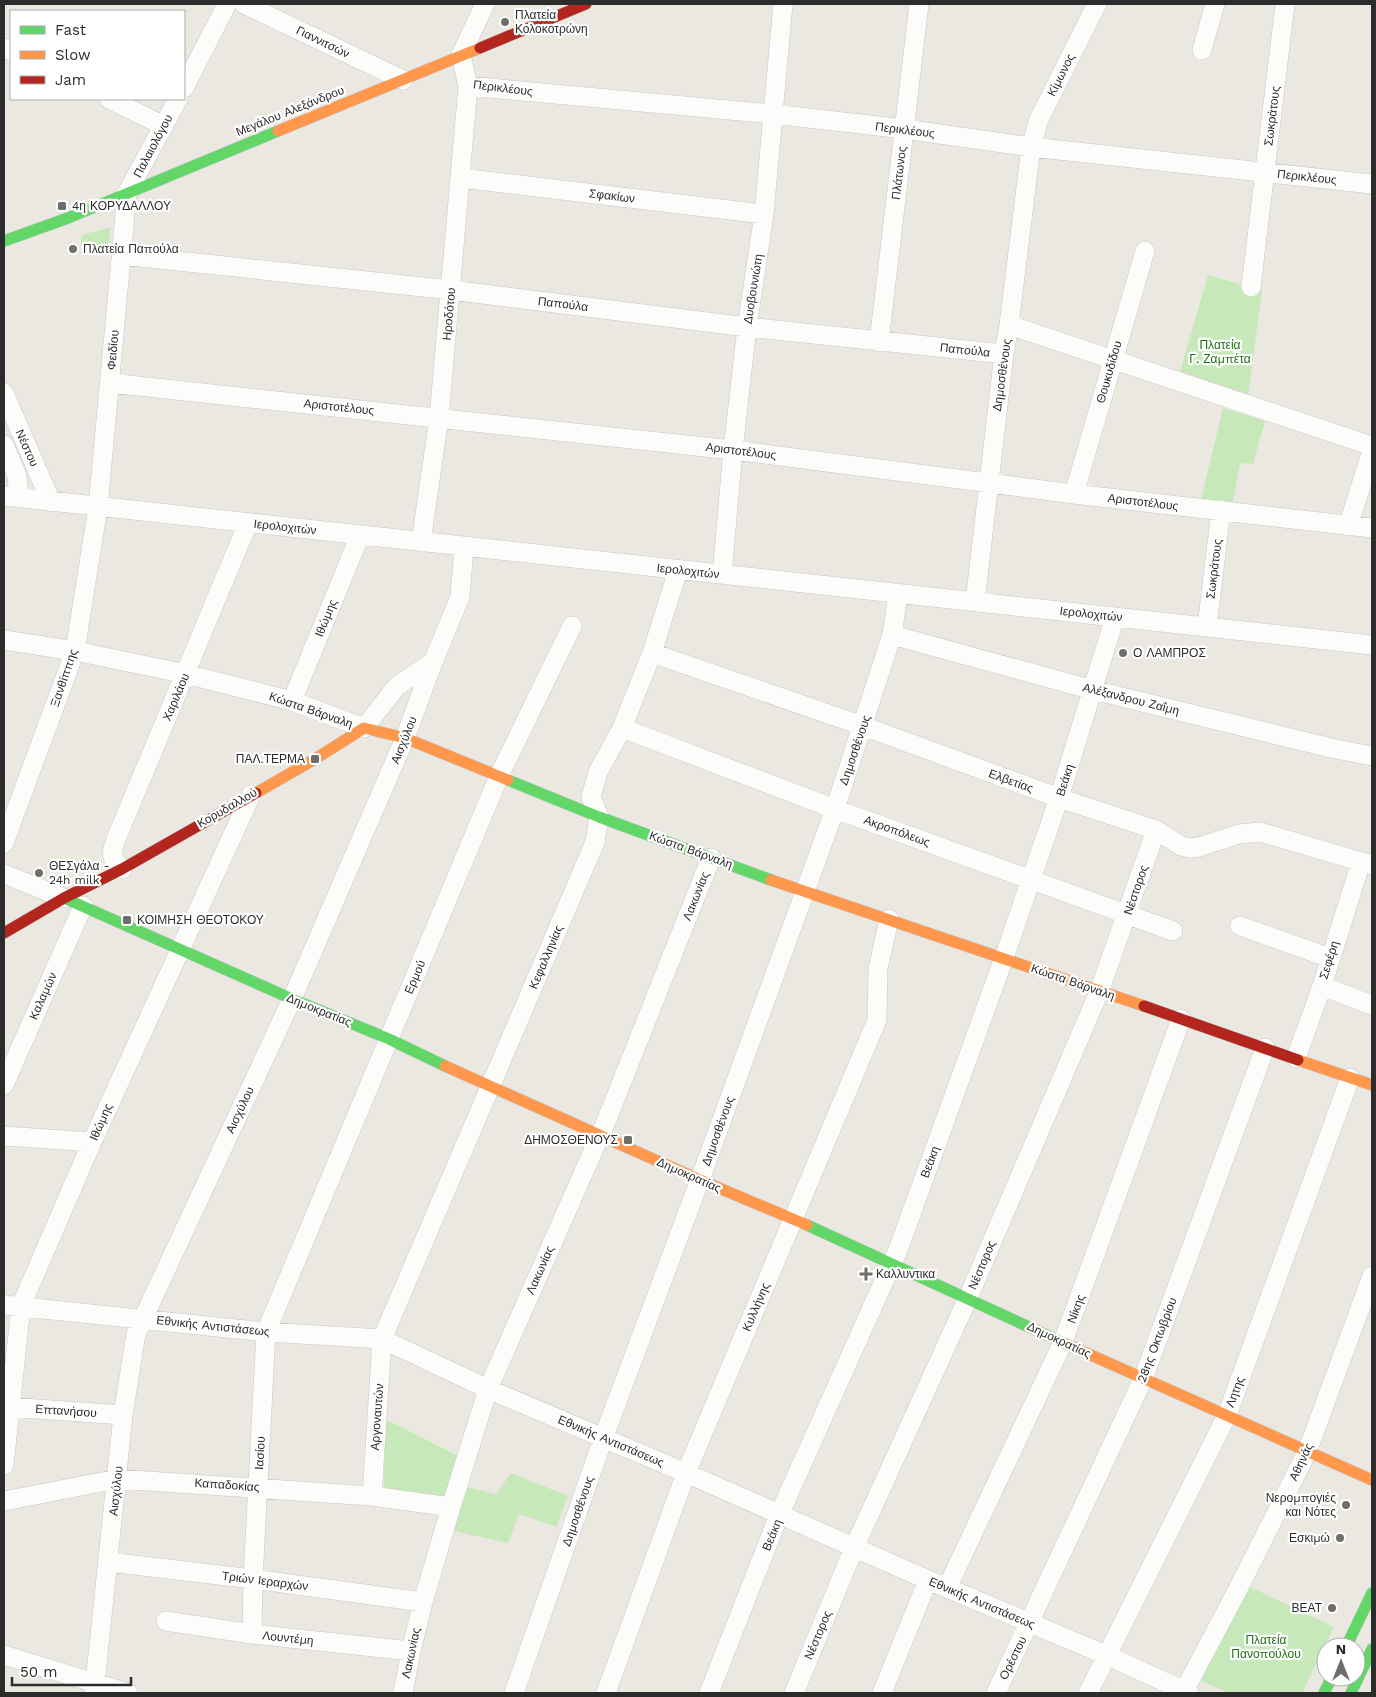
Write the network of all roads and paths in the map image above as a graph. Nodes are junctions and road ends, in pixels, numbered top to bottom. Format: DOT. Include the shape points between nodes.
graph roads {
  1 [pos="227,4"];
  2 [pos="244,4"];
  3 [pos="485,4"];
  4 [pos="586,4"];
  5 [pos="783,4"];
  6 [pos="919,4"];
  7 [pos="1097,4"];
  8 [pos="1215,4"];
  9 [pos="1285,4"];
  10 [pos="1202,50"];
  11 [pos="461,55"];
  12 [pos="403,80"];
  13 [pos="185,86"];
  14 [pos="468,86"];
  15 [pos="111,100"];
  16 [pos="177,100"];
  17 [pos="773,114"];
  18 [pos="164,126"];
  19 [pos="904,129"];
  20 [pos="1031,148"];
  21 [pos="1265,173"];
  22 [pos="460,178"];
  23 [pos="1372,184"];
  24 [pos="127,193"];
  25 [pos="764,214"];
  26 [pos="4,241"];
  27 [pos="1145,251"];
  28 [pos="121,255"];
  29 [pos="1251,287"];
  30 [pos="451,290"];
  31 [pos="1009,326"];
  32 [pos="747,327"];
  33 [pos="879,342"];
  34 [pos="1004,354"];
  35 [pos="1113,360"];
  36 [pos="110,382"];
  37 [pos="4,393"];
  38 [pos="439,418"];
  39 [pos="4,445"];
  40 [pos="1372,446"];
  41 [pos="734,450"];
  42 [pos="1372,451"];
  43 [pos="989,483"];
  44 [pos="1074,494"];
  45 [pos="11,497"];
  46 [pos="51,502"];
  47 [pos="98,507"];
  48 [pos="1221,510"];
  49 [pos="248,523"];
  50 [pos="1348,526"];
  51 [pos="1372,528"];
  52 [pos="360,535"];
  53 [pos="421,542"];
  54 [pos="464,547"];
  55 [pos="678,570"];
  56 [pos="722,574"];
  57 [pos="898,594"];
  58 [pos="976,602"];
  59 [pos="1115,617"];
  60 [pos="572,626"];
  61 [pos="1207,627"];
  62 [pos="892,635"];
  63 [pos="4,640"];
  64 [pos="1372,645"];
  65 [pos="75,651"];
  66 [pos="652,653"];
  67 [pos="434,662"];
  68 [pos="186,674"];
  69 [pos="1093,690"];
  70 [pos="292,701"];
  71 [pos="863,726"];
  72 [pos="364,728"];
  73 [pos="622,728"];
  74 [pos="405,738"];
  75 [pos="1372,756"];
  76 [pos="499,776"];
  77 [pos="251,794"];
  78 [pos="1059,798"];
  79 [pos="835,808"];
  80 [pos="599,817"];
  81 [pos="1156,830"];
  82 [pos="4,843"];
  83 [pos="712,858"];
  84 [pos="1366,863"];
  85 [pos="122,869"];
  86 [pos="4,874"];
  87 [pos="1030,878"];
  88 [pos="805,892"];
  89 [pos="64,898"];
  90 [pos="83,906"];
  91 [pos="1128,915"];
  92 [pos="888,919"];
  93 [pos="1240,926"];
  94 [pos="1173,931"];
  95 [pos="4,933"];
  96 [pos="180,949"];
  97 [pos="1004,958"];
  98 [pos="1330,958"];
  99 [pos="1322,986"];
  100 [pos="1100,992"];
  101 [pos="292,999"];
  102 [pos="1372,1004"];
  103 [pos="1181,1019"];
  104 [pos="389,1039"];
  105 [pos="1265,1048"];
  106 [pos="1296,1058"];
  107 [pos="1350,1078"];
  108 [pos="4,1085"];
  109 [pos="1372,1085"];
  110 [pos="490,1087"];
  111 [pos="4,1136"];
  112 [pos="600,1136"];
  113 [pos="92,1142"];
  114 [pos="700,1180"];
  115 [pos="793,1219"];
  116 [pos="892,1264"];
  117 [pos="1372,1276"];
  118 [pos="968,1298"];
  119 [pos="12,1305"];
  120 [pos="142,1319"];
  121 [pos="266,1332"];
  122 [pos="382,1339"];
  123 [pos="1063,1342"];
  124 [pos="1143,1379"];
  125 [pos="488,1389"];
  126 [pos="9,1407"];
  127 [pos="123,1415"];
  128 [pos="1227,1415"];
  129 [pos="603,1439"];
  130 [pos="1307,1452"];
  131 [pos="4,1465"];
  132 [pos="686,1473"];
  133 [pos="117,1478"];
  134 [pos="1372,1480"];
  135 [pos="258,1487"];
  136 [pos="372,1496"];
  137 [pos="4,1501"];
  138 [pos="451,1507"];
  139 [pos="779,1515"];
  140 [pos="854,1548"];
  141 [pos="108,1562"];
  142 [pos="253,1580"];
  143 [pos="928,1580"];
  144 [pos="947,1588"];
  145 [pos="1372,1593"];
  146 [pos="423,1602"];
  147 [pos="166,1621"];
  148 [pos="1030,1623"];
  149 [pos="252,1634"];
  150 [pos="1351,1637"];
  151 [pos="1372,1649"];
  152 [pos="411,1651"];
  153 [pos="4,1655"];
  154 [pos="1106,1655"];
  155 [pos="95,1688"];
  156 [pos="1186,1692"];
  157 [pos="128,1693"];
  158 [pos="403,1693"];
  159 [pos="514,1693"];
  160 [pos="606,1693"];
  161 [pos="709,1693"];
  162 [pos="794,1693"];
  163 [pos="882,1693"];
  164 [pos="996,1693"];
  165 [pos="1088,1693"];
  166 [pos="1351,1693"];
  1 -- 13 [label="street"];
  2 -- 12 [label="street, Γιαννιτσών"];
  3 -- 11 [label="street"];
  4 -- 11 [label="street, Μεγάλου Αλεξάνδρου"];
  5 -- 17 [label="street, Δυοβουνιώτη"];
  6 -- 19 [label="street, Πλάτωνος"];
  7 -- 20 [label="street, Κίμωνος" via="1039,120"];
  8 -- 10 [label="street"];
  9 -- 21 [label="street, Σωκράτους"];
  11 -- 12 [label="street, Μεγάλου Αλεξάνδρου"];
  11 -- 14 [label="street, Περικλέους"];
  12 -- 24 [label="street, Μεγάλου Αλεξάνδρου"];
  14 -- 17 [label="street, Περικλέους"];
  14 -- 22 [label="street, Ηροδότου"];
  15 -- 18 [label="street"];
  16 -- 18 [label="street, Παλαιολόγου"];
  17 -- 19 [label="street, Περικλέους"];
  17 -- 25 [label="street, Δυοβουνιώτη"];
  18 -- 24 [label="street, Παλαιολόγου"];
  19 -- 20 [label="street, Περικλέους"];
  19 -- 33 [label="street, Πλάτωνος"];
  20 -- 21 [label="street, Περικλέους"];
  20 -- 31 [label="street, Δημοσθένους"];
  21 -- 23 [label="street, Περικλέους"];
  21 -- 29 [label="street, Σωκράτους"];
  22 -- 25 [label="street, Σφακίων"];
  22 -- 30 [label="street, Ηροδότου"];
  24 -- 26 [label="street, Μεγάλου Αλεξάνδρου"];
  24 -- 28 [label="street, Φειδίου"];
  25 -- 32 [label="street, Δυοβουνιώτη"];
  27 -- 35 [label="street, Θουκυδίδου"];
  28 -- 30 [label="street, Παπούλα"];
  28 -- 36 [label="street, Φειδίου"];
  30 -- 32 [label="street, Παπούλα"];
  30 -- 38 [label="street, Ηροδότου"];
  31 -- 34 [label="street, Δημοσθένους"];
  31 -- 35 [label="street"];
  32 -- 33 [label="street, Παπούλα"];
  32 -- 41 [label="street, Δυοβουνιώτη"];
  33 -- 34 [label="street, Παπούλα"];
  34 -- 43 [label="street, Δημοσθένους"];
  35 -- 40 [label="street"];
  35 -- 44 [label="street, Θουκυδίδου"];
  36 -- 38 [label="street, Αριστοτέλους"];
  36 -- 47 [label="street, Φειδίου"];
  37 -- 46 [label="street, Νέστου"];
  38 -- 41 [label="street, Αριστοτέλους"];
  38 -- 53 [label="street, Ηροδότου"];
  39 -- 45 [label="street, Νέστου" via="17,476"];
  41 -- 43 [label="street, Αριστοτέλους"];
  41 -- 56 [label="street, Δυοβουνιώτη"];
  42 -- 50 [label="street"];
  43 -- 44 [label="street, Αριστοτέλους"];
  43 -- 58 [label="street, Δημοσθένους"];
  44 -- 48 [label="street, Αριστοτέλους"];
  45 -- 46 [label="street, Ιερολοχιτών"];
  46 -- 47 [label="street, Ιερολοχιτών"];
  47 -- 49 [label="street, Ιερολοχιτών"];
  47 -- 65 [label="street, Ξανθίππης"];
  48 -- 50 [label="street, Αριστοτέλους"];
  48 -- 61 [label="street, Σωκράτους"];
  49 -- 52 [label="street, Ιερολοχιτών"];
  49 -- 68 [label="street, Χαριλάου"];
  50 -- 51 [label="street, Αριστοτέλους"];
  52 -- 53 [label="street, Ιερολοχιτών"];
  52 -- 70 [label="street, Ιθώμης"];
  53 -- 54 [label="street, Ιερολοχιτών"];
  54 -- 55 [label="street, Ιερολοχιτών"];
  54 -- 67 [label="street, Αισχύλου" via="460,598"];
  55 -- 56 [label="street, Ιερολοχιτών"];
  55 -- 66 [label="street, Κεφαλληνίας"];
  56 -- 57 [label="street, Ιερολοχιτών"];
  57 -- 58 [label="street, Ιερολοχιτών"];
  57 -- 62 [label="street, Δημοσθένους"];
  58 -- 59 [label="street, Ιερολοχιτών"];
  59 -- 61 [label="street, Ιερολοχιτών"];
  59 -- 69 [label="street, Βεάκη"];
  60 -- 76 [label="street, Ερμού"];
  61 -- 64 [label="street, Ιερολοχιτών"];
  62 -- 69 [label="street, Αλέξανδρου Ζαΐμη"];
  62 -- 71 [label="street, Δημοσθένους"];
  63 -- 65 [label="street, Κώστα Βάρναλη"];
  65 -- 68 [label="street, Κώστα Βάρναλη"];
  65 -- 82 [label="street, Ξανθίππης"];
  66 -- 71 [label="street, Ελβετίας"];
  66 -- 73 [label="street, Κεφαλληνίας"];
  67 -- 72 [label="street, Κορυδαλλού" via="397,686"];
  67 -- 74 [label="street, Αισχύλου"];
  68 -- 70 [label="street, Κώστα Βάρναλη"];
  68 -- 85 [label="street, Χαριλάου" via="116,839 112,858"];
  69 -- 75 [label="street, Αλέξανδρου Ζαΐμη"];
  69 -- 78 [label="street, Βεάκη"];
  70 -- 72 [label="street, Κώστα Βάρναλη"];
  71 -- 78 [label="street, Ελβετίας"];
  71 -- 79 [label="street, Δημοσθένους"];
  72 -- 74 [label="street, Κώστα Βάρναλη"];
  72 -- 77 [label="street, Κορυδαλλού"];
  73 -- 79 [label="street, Ακροπόλεως"];
  73 -- 80 [label="street, Κεφαλληνίας" via="598,772 591,797"];
  74 -- 76 [label="street, Κώστα Βάρναλη"];
  74 -- 101 [label="street, Αισχύλου"];
  76 -- 80 [label="street, Κώστα Βάρναλη"];
  76 -- 104 [label="street, Ερμού"];
  77 -- 85 [label="street, Κορυδαλλού"];
  77 -- 96 [label="street, Ιθώμης"];
  78 -- 81 [label="street, Ελβετίας"];
  78 -- 87 [label="street, Βεάκη"];
  79 -- 87 [label="street, Ακροπόλεως"];
  79 -- 88 [label="street, Δημοσθένους"];
  80 -- 83 [label="street, Κώστα Βάρναλη"];
  80 -- 110 [label="street, Κεφαλληνίας" via="595,842"];
  81 -- 84 [label="street, Ελβετίας" via="1190,848 1240,834 1260,832"];
  81 -- 91 [label="street, Νέστορος"];
  83 -- 88 [label="street, Κώστα Βάρναλη"];
  83 -- 112 [label="street, Λακωνίας"];
  84 -- 98 [label="street, Σεφέρη"];
  85 -- 89 [label="street, Κορυδαλλού"];
  86 -- 89 [label="street, Δημοκρατίας"];
  87 -- 91 [label="street, Ακροπόλεως"];
  87 -- 97 [label="street, Βεάκη"];
  88 -- 92 [label="street, Κώστα Βάρναλη"];
  88 -- 114 [label="street, Δημοσθένους"];
  89 -- 90 [label="street, Δημοκρατίας"];
  89 -- 95 [label="street, Κορυδαλλού"];
  90 -- 96 [label="street, Δημοκρατίας"];
  90 -- 108 [label="street, Καλαμών"];
  91 -- 94 [label="street, Ακροπόλεως"];
  91 -- 100 [label="street, Νέστορος"];
  92 -- 97 [label="street, Κώστα Βάρναλη"];
  92 -- 115 [label="street, Κυλλήνης" via="878,969 878,1020"];
  93 -- 98 [label="street"];
  96 -- 101 [label="street, Δημοκρατίας"];
  96 -- 113 [label="street, Ιθώμης"];
  97 -- 100 [label="street, Κώστα Βάρναλη"];
  97 -- 116 [label="street, Βεάκη"];
  98 -- 99 [label="street, Σεφέρη"];
  99 -- 102 [label="street"];
  99 -- 106 [label="street, Σεφέρη"];
  100 -- 103 [label="street, Κώστα Βάρναλη"];
  100 -- 118 [label="street, Νέστορος"];
  101 -- 104 [label="street, Δημοκρατίας"];
  101 -- 120 [label="street, Αισχύλου"];
  103 -- 105 [label="street, Κώστα Βάρναλη"];
  103 -- 123 [label="street, Νίκης"];
  104 -- 110 [label="street, Δημοκρατίας"];
  104 -- 121 [label="street, Ερμού"];
  105 -- 106 [label="street, Κώστα Βάρναλη"];
  105 -- 124 [label="street, 28ης Οκτωβρίου"];
  106 -- 107 [label="street, Κώστα Βάρναλη"];
  107 -- 109 [label="street, Κώστα Βάρναλη"];
  107 -- 128 [label="street, Λητης"];
  110 -- 112 [label="street, Δημοκρατίας"];
  110 -- 122 [label="street, Κεφαλληνίας"];
  111 -- 113 [label="street"];
  112 -- 114 [label="street, Δημοκρατίας"];
  112 -- 125 [label="street, Λακωνίας"];
  113 -- 119 [label="street, Ιθώμης"];
  114 -- 115 [label="street, Δημοκρατίας"];
  114 -- 129 [label="street, Δημοσθένους"];
  115 -- 116 [label="street, Δημοκρατίας"];
  115 -- 132 [label="street, Κυλλήνης"];
  116 -- 118 [label="street, Δημοκρατίας"];
  116 -- 139 [label="street, Βεάκη"];
  117 -- 130 [label="street, Αθηνάς"];
  118 -- 123 [label="street, Δημοκρατίας"];
  118 -- 140 [label="street, Νέστορος"];
  119 -- 120 [label="street, Εθνικής Αντιστάσεως"];
  119 -- 126 [label="street, Ιθώμης"];
  120 -- 121 [label="street, Εθνικής Αντιστάσεως"];
  120 -- 127 [label="street, Αισχύλου" via="136,1334"];
  121 -- 122 [label="street, Εθνικής Αντιστάσεως"];
  121 -- 135 [label="street, Ιασίου"];
  122 -- 125 [label="street, Εθνικής Αντιστάσεως"];
  122 -- 136 [label="street, Αργοναυτών"];
  123 -- 124 [label="street, Δημοκρατίας"];
  123 -- 144 [label="street, Νίκης"];
  124 -- 128 [label="street, Δημοκρατίας"];
  124 -- 148 [label="street, 28ης Οκτωβρίου"];
  125 -- 129 [label="street, Εθνικής Αντιστάσεως"];
  125 -- 138 [label="street, Λακωνίας"];
  126 -- 127 [label="street, Επτανήσου"];
  126 -- 131 [label="street, Ιθώμης"];
  127 -- 133 [label="street, Αισχύλου"];
  128 -- 130 [label="street, Δημοκρατίας"];
  128 -- 154 [label="street, Λητης"];
  129 -- 132 [label="street, Εθνικής Αντιστάσεως"];
  129 -- 159 [label="street, Δημοσθένους"];
  130 -- 134 [label="street, Δημοκρατίας"];
  130 -- 156 [label="street, Αθηνάς"];
  132 -- 139 [label="street, Εθνικής Αντιστάσεως"];
  132 -- 160 [label="street, Κυλλήνης"];
  133 -- 135 [label="street, Καπαδοκίας"];
  133 -- 137 [label="street, Καπαδοκίας"];
  133 -- 141 [label="street, Αισχύλου"];
  135 -- 136 [label="street, Καπαδοκίας"];
  135 -- 142 [label="street, Ιασίου"];
  136 -- 138 [label="street, Καπαδοκίας"];
  138 -- 146 [label="street, Λακωνίας"];
  139 -- 140 [label="street, Εθνικής Αντιστάσεως"];
  139 -- 161 [label="street, Βεάκη"];
  140 -- 143 [label="street, Εθνικής Αντιστάσεως"];
  140 -- 162 [label="street, Νέστορος"];
  141 -- 142 [label="street, Τριών Ιεραρχών"];
  141 -- 155 [label="street, Αισχύλου"];
  142 -- 146 [label="street, Τριών Ιεραρχών"];
  142 -- 149 [label="street, Ιασίου"];
  143 -- 144 [label="street, Εθνικής Αντιστάσεως"];
  143 -- 163 [label="street"];
  144 -- 148 [label="street, Εθνικής Αντιστάσεως"];
  145 -- 150 [label="street"];
  146 -- 152 [label="street, Λακωνίας"];
  147 -- 149 [label="street, Λουντέμη"];
  148 -- 154 [label="street, Εθνικής Αντιστάσεως"];
  148 -- 164 [label="street, Ορέστου"];
  149 -- 152 [label="street, Λουντέμη"];
  151 -- 166 [label="street"];
  152 -- 158 [label="street, Λακωνίας"];
  153 -- 155 [label="street"];
  154 -- 156 [label="street, Εθνικής Αντιστάσεως"];
  154 -- 165 [label="street, Λητης"];
  155 -- 157 [label="street"];
}
